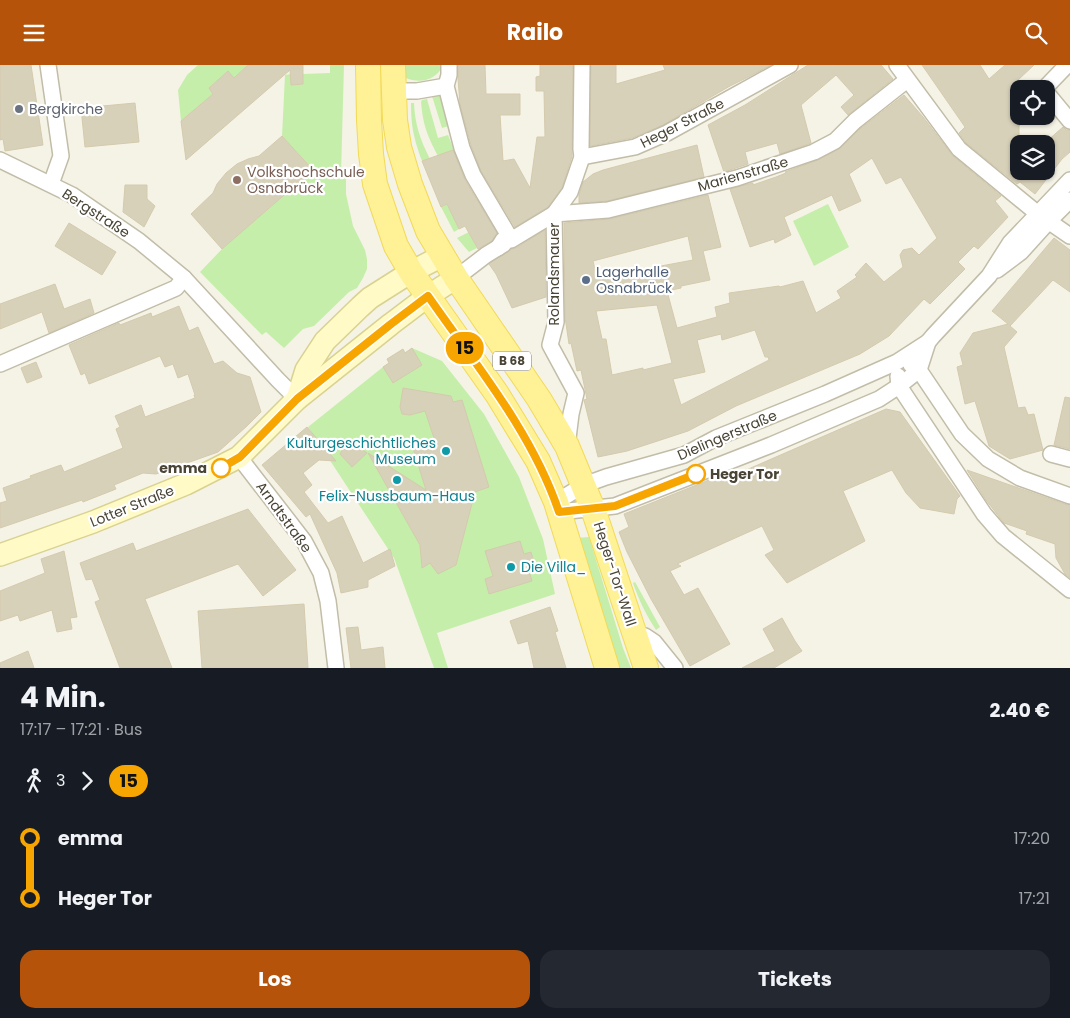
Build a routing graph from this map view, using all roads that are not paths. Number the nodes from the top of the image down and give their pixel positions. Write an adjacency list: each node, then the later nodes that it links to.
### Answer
1 (48, 65): 18 (street)
2 (368, 65): 25 (main road, B 68)
3 (393, 65): 12 (main road, B 68)
4 (449, 65): 11 (street)
5 (582, 65): 15 (street)
6 (790, 65): 15 (street, Heger Straße)
7 (897, 65): 10 (street)
8 (1067, 65): 9 (street)
9 (1050, 71)
10 (907, 80): 20 (street, Marienstraße); 21 (street)
11 (446, 86): 12 (street); 23 (street)
12 (393, 91): 24 (main road, B 68)
13 (1055, 103): 14 (street)
14 (1070, 121)
15 (582, 157): 20 (street)
16 (0, 160): 18 (street, Bergstraße)
17 (1070, 180): 21 (street)
18 (51, 185): 26 (street, Bergstraße)
19 (1070, 200): 21 (street)
20 (554, 213): 23 (street); 35 (street, Rolandsmauer)
21 (1043, 217): 22 (street); 29 (street, Dielingerstraße)
22 (1070, 236)
23 (504, 243): 27 (street)
24 (442, 256): 25 (street, Lotter Straße); 27 (main road, B 68)
25 (411, 272): 28 (main road, B 68); 34 (street, Lotter Straße)
26 (184, 278): 31 (street); 34 (street, Bergstraße)
27 (456, 278): 28 (street, Lotter Straße); 35 (main road, Heger-Tor-Wall / B 68)
28 (428, 296): 34 (street, Lotter Straße); 41 (main road, B 68)
29 (928, 342): 30 (street, Dielingerstraße); 32 (street, Dielingerstraße)
30 (898, 361): 32 (street); 33 (street); 39 (street, Dielingerstraße)
31 (0, 364)
32 (919, 369): 33 (street, Dielingerstraße); 40 (street)
33 (899, 386): 42 (street, Dielingerstraße); 44 (street)
34 (297, 399): 37 (street, Lotter Straße)
35 (566, 446): 39 (main road, Heger-Tor-Wall / B 68)
36 (1051, 454): 38 (street)
37 (240, 457): 43 (street, Lotter Straße); 46 (street, Arndtstraße)
38 (1070, 459)
39 (584, 485): 41 (street, Dielingerstraße); 42 (main road, Heger-Tor-Wall / B 68)
40 (1070, 496)
41 (557, 507): 42 (street, Dielingerstraße); 47 (main road, B 68)
42 (593, 509): 45 (main road, Heger-Tor-Wall / B 68)
43 (0, 555)
44 (1070, 589)
45 (635, 635): 48 (main road, Heger-Tor-Wall / B 68); 49 (street)
46 (336, 668)
47 (607, 668)
48 (646, 668)
49 (674, 668)

